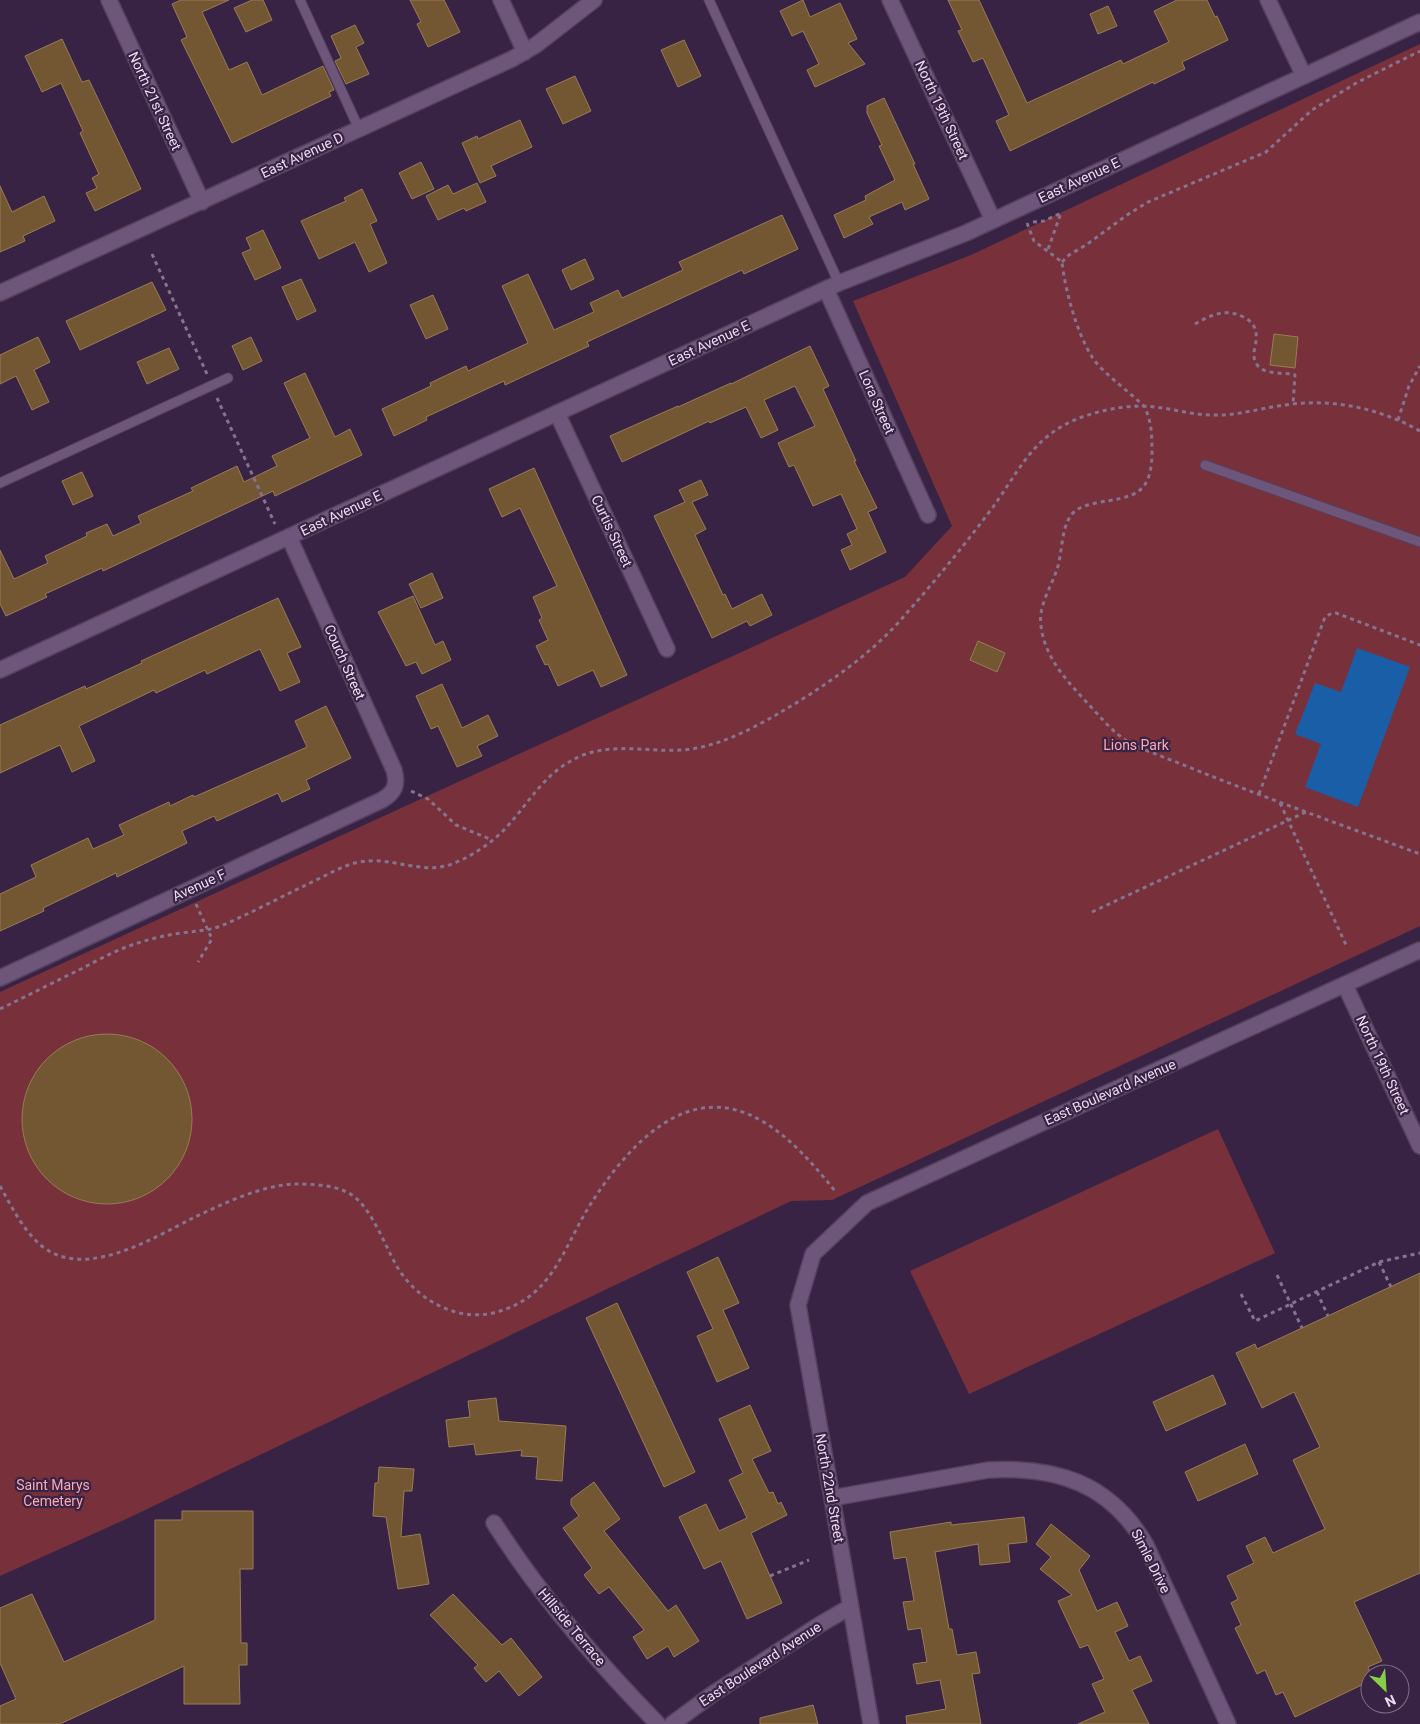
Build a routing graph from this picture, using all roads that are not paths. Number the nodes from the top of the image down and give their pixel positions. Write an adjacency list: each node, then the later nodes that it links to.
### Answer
1 (109, 0): 12 (street, North 21st Street)
2 (300, 0): 11 (lane)
3 (501, 0): 9 (street)
4 (594, 0): 9 (street, East Avenue D)
5 (709, 0): 14 (lane)
6 (890, 0): 13 (street, North 19th Street)
7 (1268, 0): 10 (street)
8 (1420, 22): 10 (street, East Avenue E)
9 (525, 52): 11 (street, East Avenue D)
10 (1304, 76): 13 (street, East Avenue E)
11 (359, 129): 12 (street, East Avenue D)
12 (202, 202): 15 (street, East Avenue D)
13 (993, 220): 14 (street, East Avenue E)
14 (833, 286): 17 (street, East Avenue E); 20 (street, Lora Street)
15 (0, 293)
16 (228, 378): 19 (lane)
17 (557, 413): 21 (street, East Avenue E); 23 (street, Curtis Street)
18 (1205, 465): 22 (lane)
19 (0, 483)
20 (928, 515)
21 (289, 537): 24 (street, East Avenue E); 25 (street, Couch Street)
22 (1420, 542)
23 (668, 649)
24 (0, 670)
25 (395, 788): 27 (street, Avenue F)
26 (1420, 950): 28 (street, East Boulevard Avenue)
27 (0, 978)
28 (1345, 985): 29 (street, North 19th Street); 30 (street, East Boulevard Avenue)
29 (1420, 1146)
30 (813, 1254): 31 (street, North 22nd Street)
31 (832, 1498): 33 (street, North 22nd Street); 37 (street, Simle Drive)
32 (494, 1523): 34 (street, Hillside Terrace)
33 (850, 1607): 35 (street, East Boulevard Avenue); 36 (street, North 22nd Street)
34 (658, 1724)
35 (672, 1724)
36 (871, 1724)
37 (1228, 1724)

